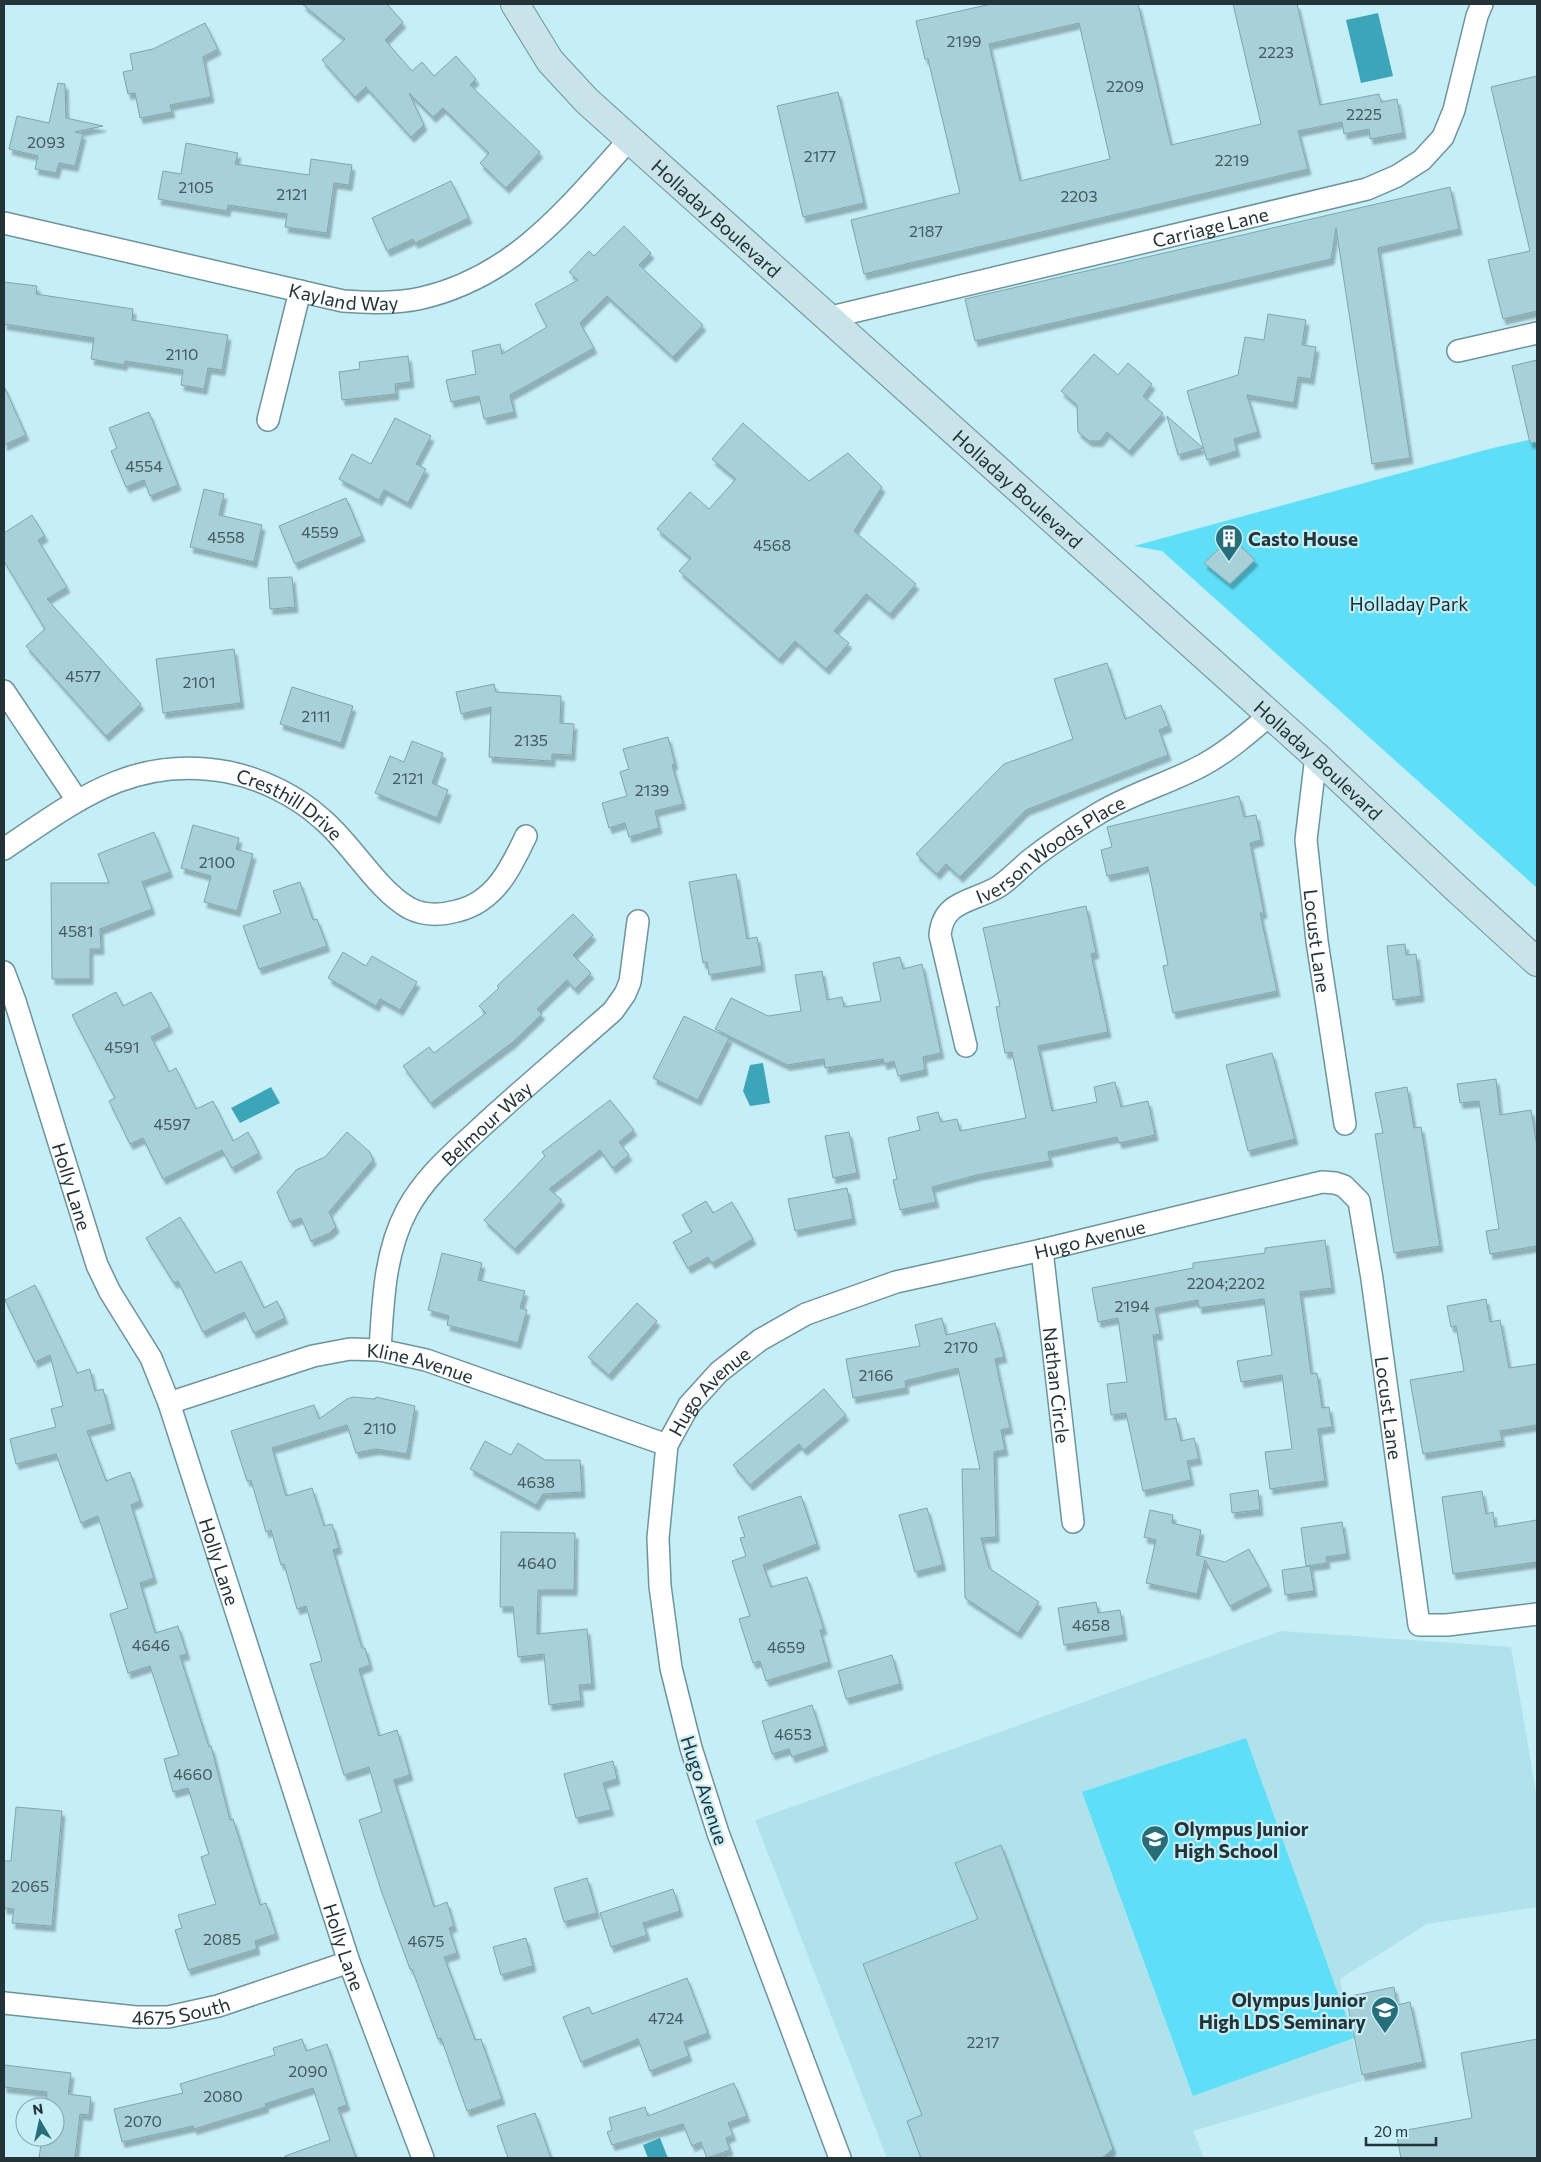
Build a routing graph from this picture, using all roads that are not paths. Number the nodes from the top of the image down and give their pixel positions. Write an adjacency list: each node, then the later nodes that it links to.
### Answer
1 (515, 4): 3 (street, Holladay Boulevard)
2 (1482, 4): 6 (street, Carriage Lane)
3 (630, 140): 5 (street, Kayland Way); 6 (street, Holladay Boulevard)
4 (4, 223): 5 (street, Kayland Way)
5 (300, 291): 9 (street)
6 (827, 318): 11 (street, Holladay Boulevard)
7 (1537, 333): 8 (street)
8 (1458, 351)
9 (268, 420)
10 (4, 691): 13 (street)
11 (1270, 715): 12 (street, Holladay Boulevard); 19 (street, Iverson Woods Place)
12 (1316, 756): 17 (street, Holladay Boulevard); 20 (street, Locust Lane)
13 (77, 800): 14 (street, Cresthill Drive); 15 (street, Cresthill Drive)
14 (526, 836)
15 (4, 849)
16 (638, 921): 23 (street, Belmour Way)
17 (1537, 962)
18 (4, 972): 24 (street, Holly Lane)
19 (966, 1046)
20 (1345, 1124)
21 (1352, 1193): 22 (street, Hugo Avenue); 27 (street, Locust Lane)
22 (1042, 1250): 25 (street, Hugo Avenue); 26 (street, Nathan Circle)
23 (380, 1350): 24 (street, Kline Avenue); 25 (street, Kline Avenue)
24 (169, 1403): 28 (street, Holly Lane)
25 (667, 1446): 31 (street, Hugo Avenue)
26 (1073, 1522)
27 (1537, 1614)
28 (349, 1962): 29 (street, 4675 South); 30 (street, Holly Lane)
29 (4, 2003)
30 (423, 2158)
31 (840, 2158)

